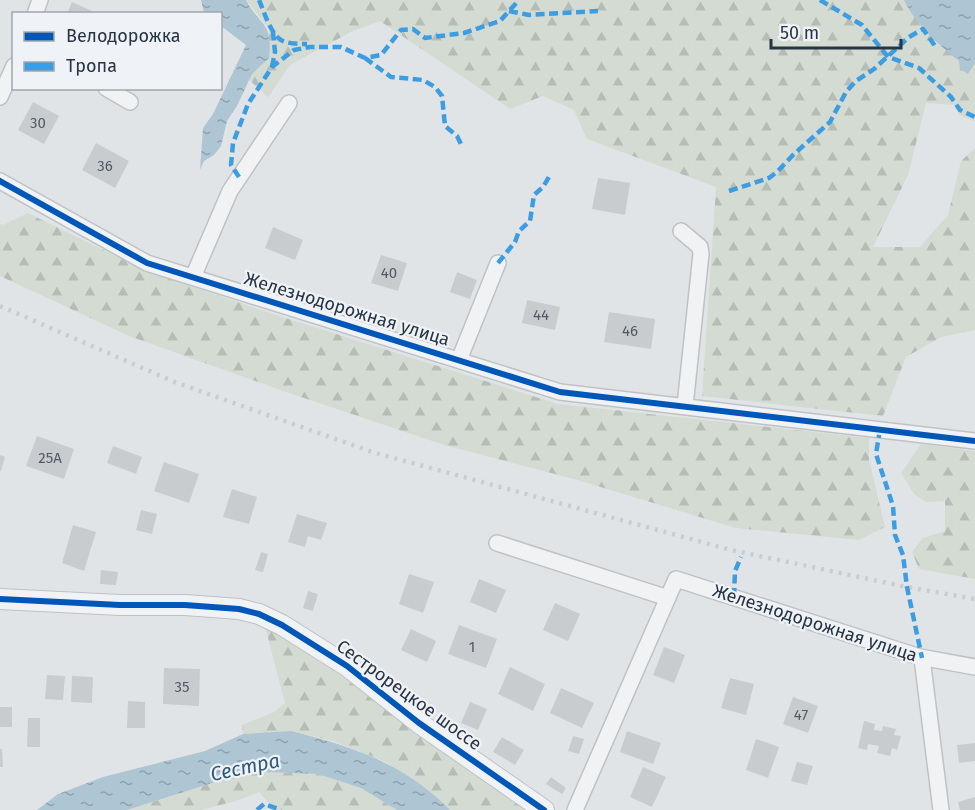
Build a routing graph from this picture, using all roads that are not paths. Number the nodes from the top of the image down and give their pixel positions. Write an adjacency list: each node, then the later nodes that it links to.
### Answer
1 (12, 70): 3 (street)
2 (109, 90): 4 (street)
3 (0, 97)
4 (130, 102)
5 (289, 103): 9 (street)
6 (0, 181): 9 (street, Железнодорожная улица)
7 (681, 231): 11 (street)
8 (498, 263): 10 (street)
9 (193, 277): 10 (street, Железнодорожная улица)
10 (459, 360): 11 (street, Железнодорожная улица)
11 (685, 406): 12 (street, Железнодорожная улица)
12 (975, 441)
13 (497, 543): 14 (street)
14 (668, 598): 16 (street, Железнодорожная улица); 19 (street)
15 (0, 599): 18 (street, Сестрорецкое шоссе)
16 (922, 658): 17 (street, Железнодорожная улица); 20 (street)
17 (975, 668)
18 (544, 810)
19 (575, 810)
20 (941, 810)

